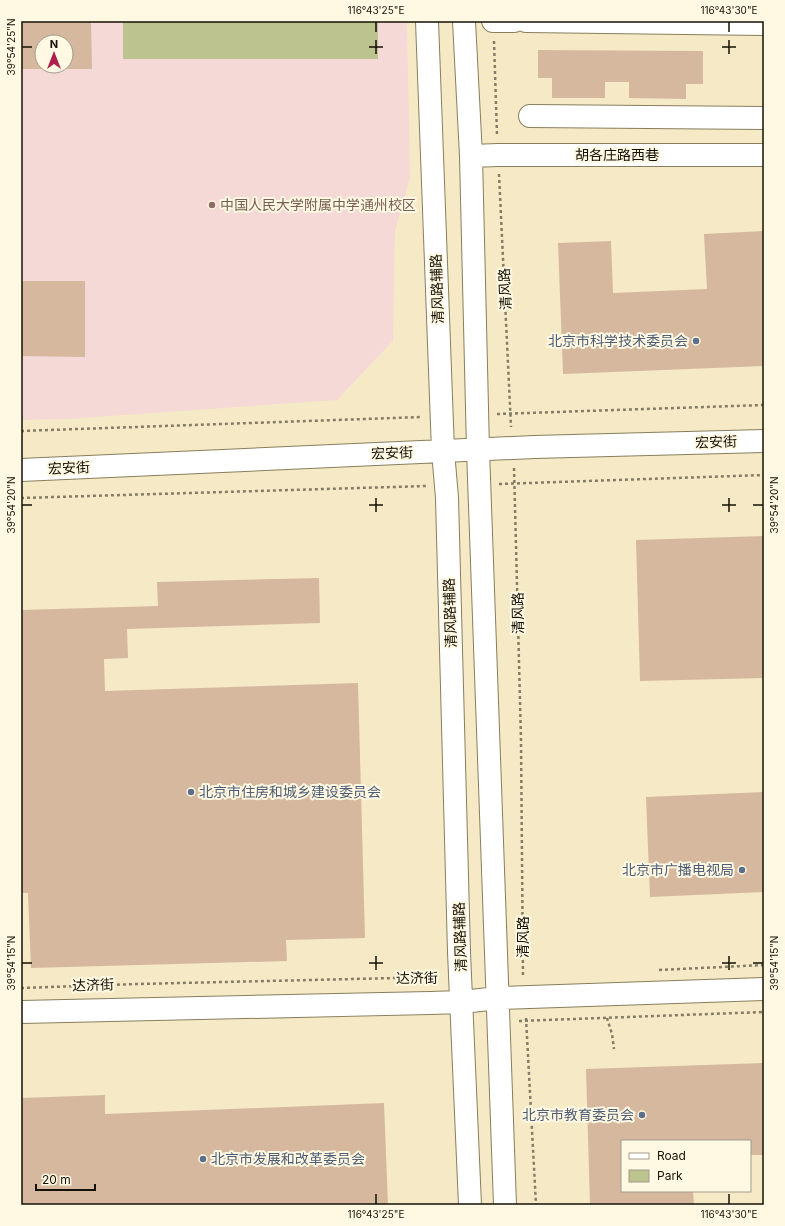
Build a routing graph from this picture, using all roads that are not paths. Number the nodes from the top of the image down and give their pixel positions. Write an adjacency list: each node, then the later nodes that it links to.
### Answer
1 (427, 21): 14 (street, 清风路辅路)
2 (464, 21): 11 (street, 清风路)
3 (493, 21): 4 (street)
4 (514, 21)
5 (526, 21): 6 (street)
6 (602, 21): 7 (street)
7 (764, 24)
8 (530, 116): 9 (street)
9 (764, 118)
10 (764, 155): 11 (street, 胡各庄路西巷)
11 (471, 156): 13 (street, 清风路)
12 (764, 441): 13 (street, 宏安街)
13 (478, 450): 14 (street, 宏安街); 17 (street, 清风路)
14 (444, 451): 15 (street, 宏安街); 18 (street, 清风路辅路)
15 (21, 470)
16 (764, 989): 17 (street, 达济街)
17 (498, 998): 18 (street, 达济街); 21 (street, 清风路)
18 (462, 1002): 19 (street, 达济街); 20 (street, 清风路辅路)
19 (21, 1012)
20 (470, 1205)
21 (505, 1205)

